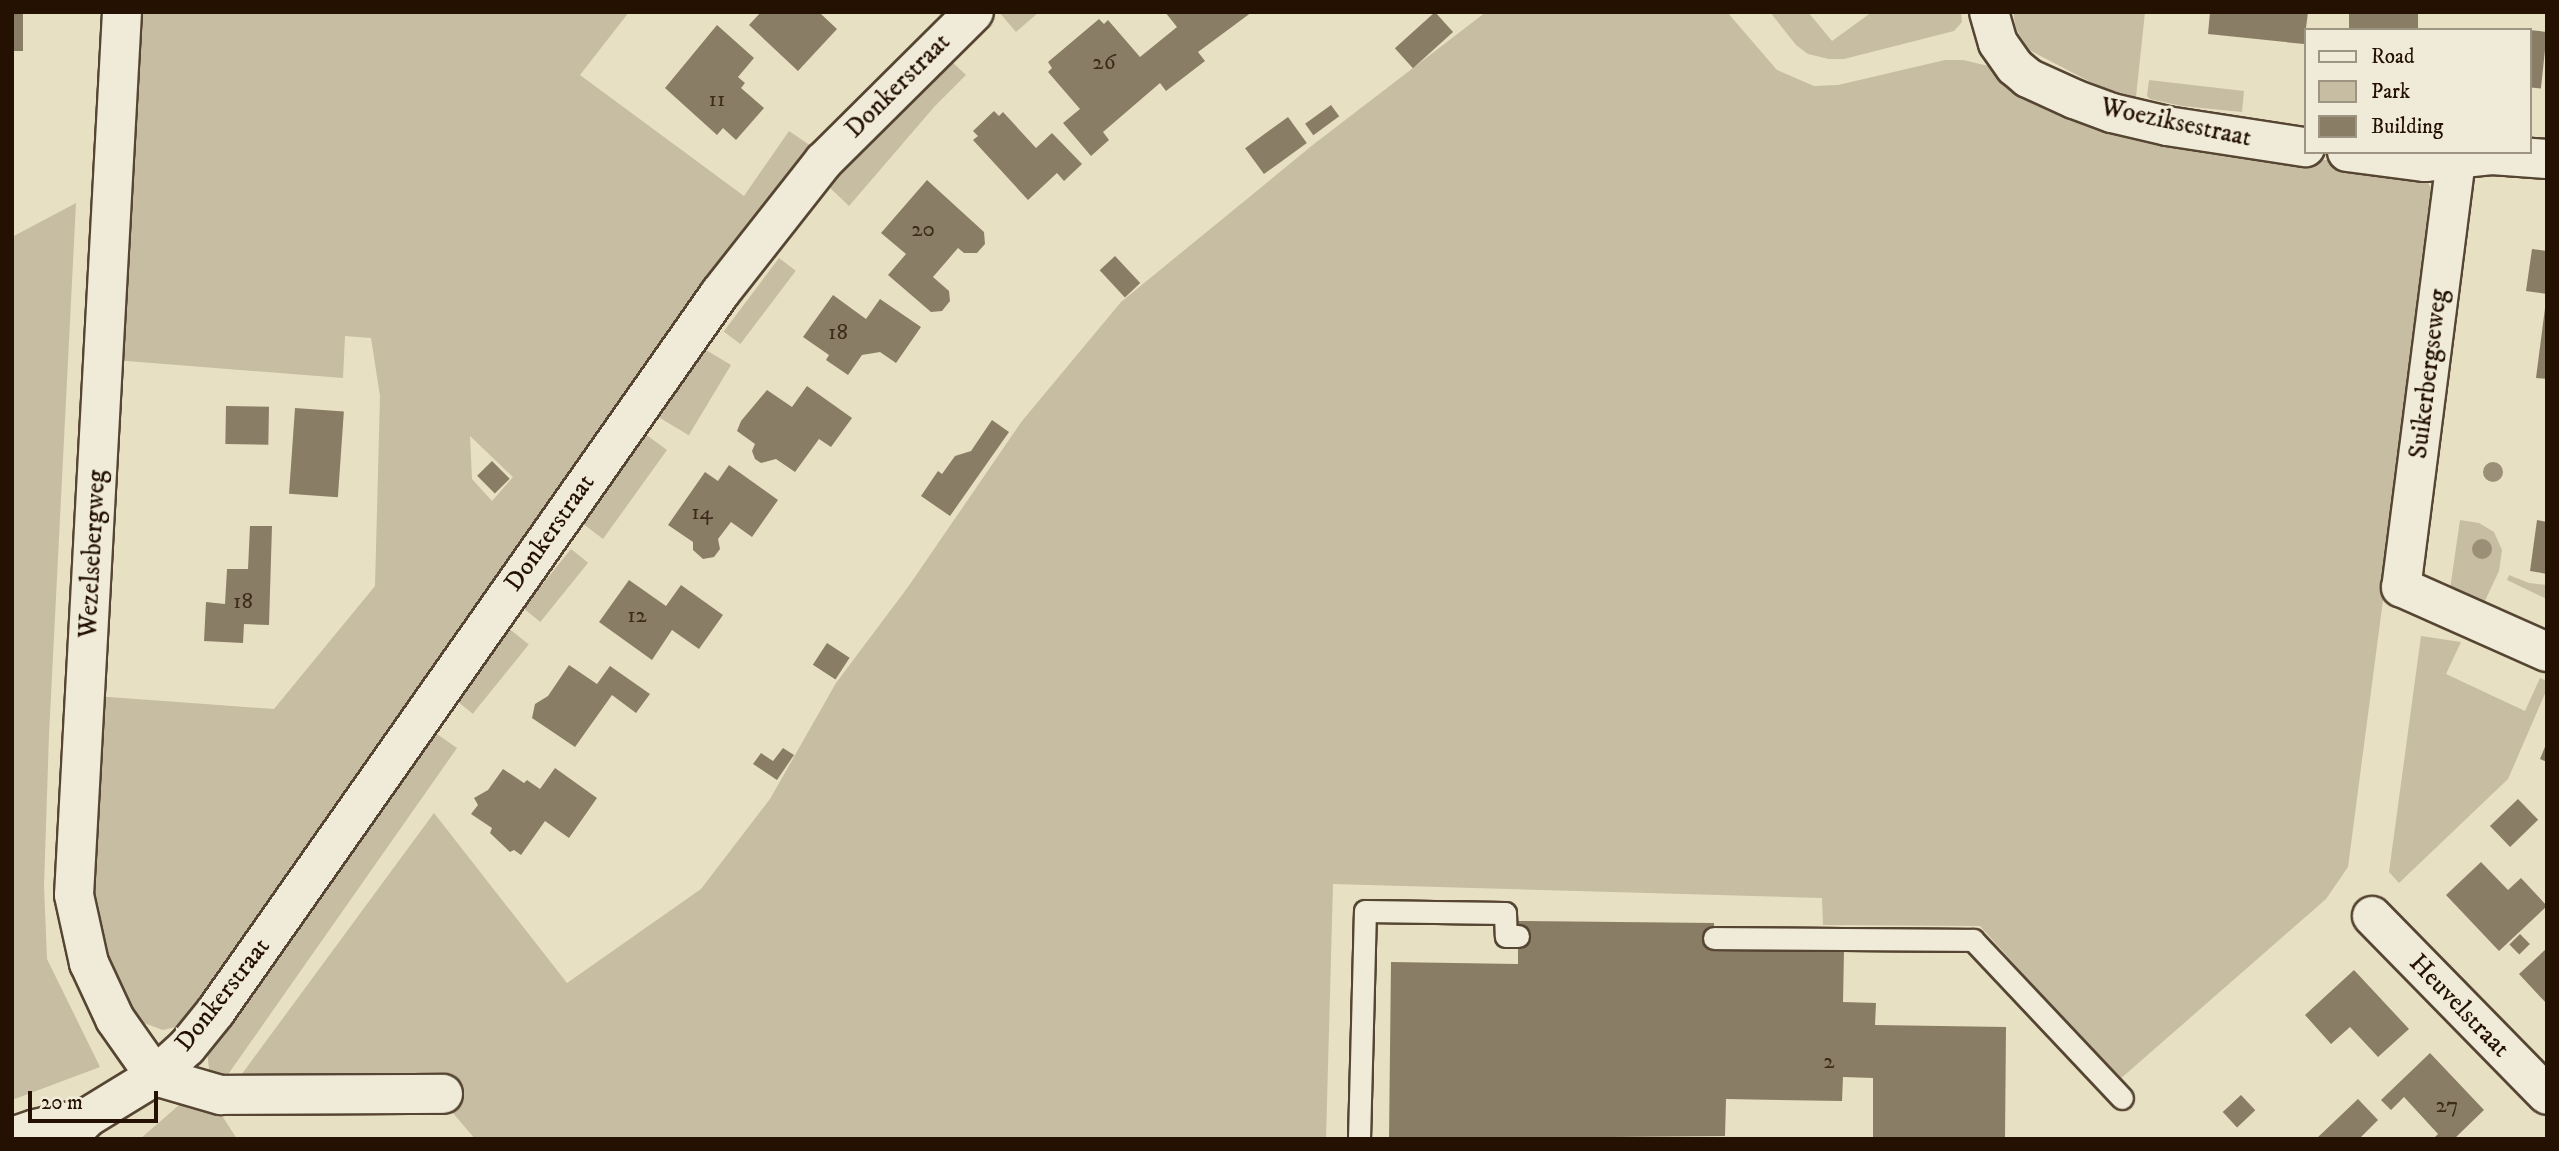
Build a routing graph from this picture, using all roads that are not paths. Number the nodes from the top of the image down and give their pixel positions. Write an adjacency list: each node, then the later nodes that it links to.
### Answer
1 (122, 12): 12 (street, Wezelsebergweg)
2 (974, 12): 12 (street, Donkerstraat)
3 (1991, 21): 4 (street, Woeziksestraat)
4 (2304, 147)
5 (2363, 154): 7 (street)
6 (2547, 159): 7 (street)
7 (2456, 160): 8 (street, Suikerbergseweg)
8 (2547, 652)
9 (2372, 916): 14 (street, Heuvelstraat)
10 (1518, 936): 18 (lane)
11 (1714, 938): 15 (lane)
12 (155, 1076): 13 (street, Donkerstraat); 16 (street, Donkerstraat)
13 (443, 1094)
14 (2547, 1095)
15 (2122, 1098)
16 (77, 1128): 17 (street, Donkerstraat)
17 (12, 1137)
18 (1359, 1139)

